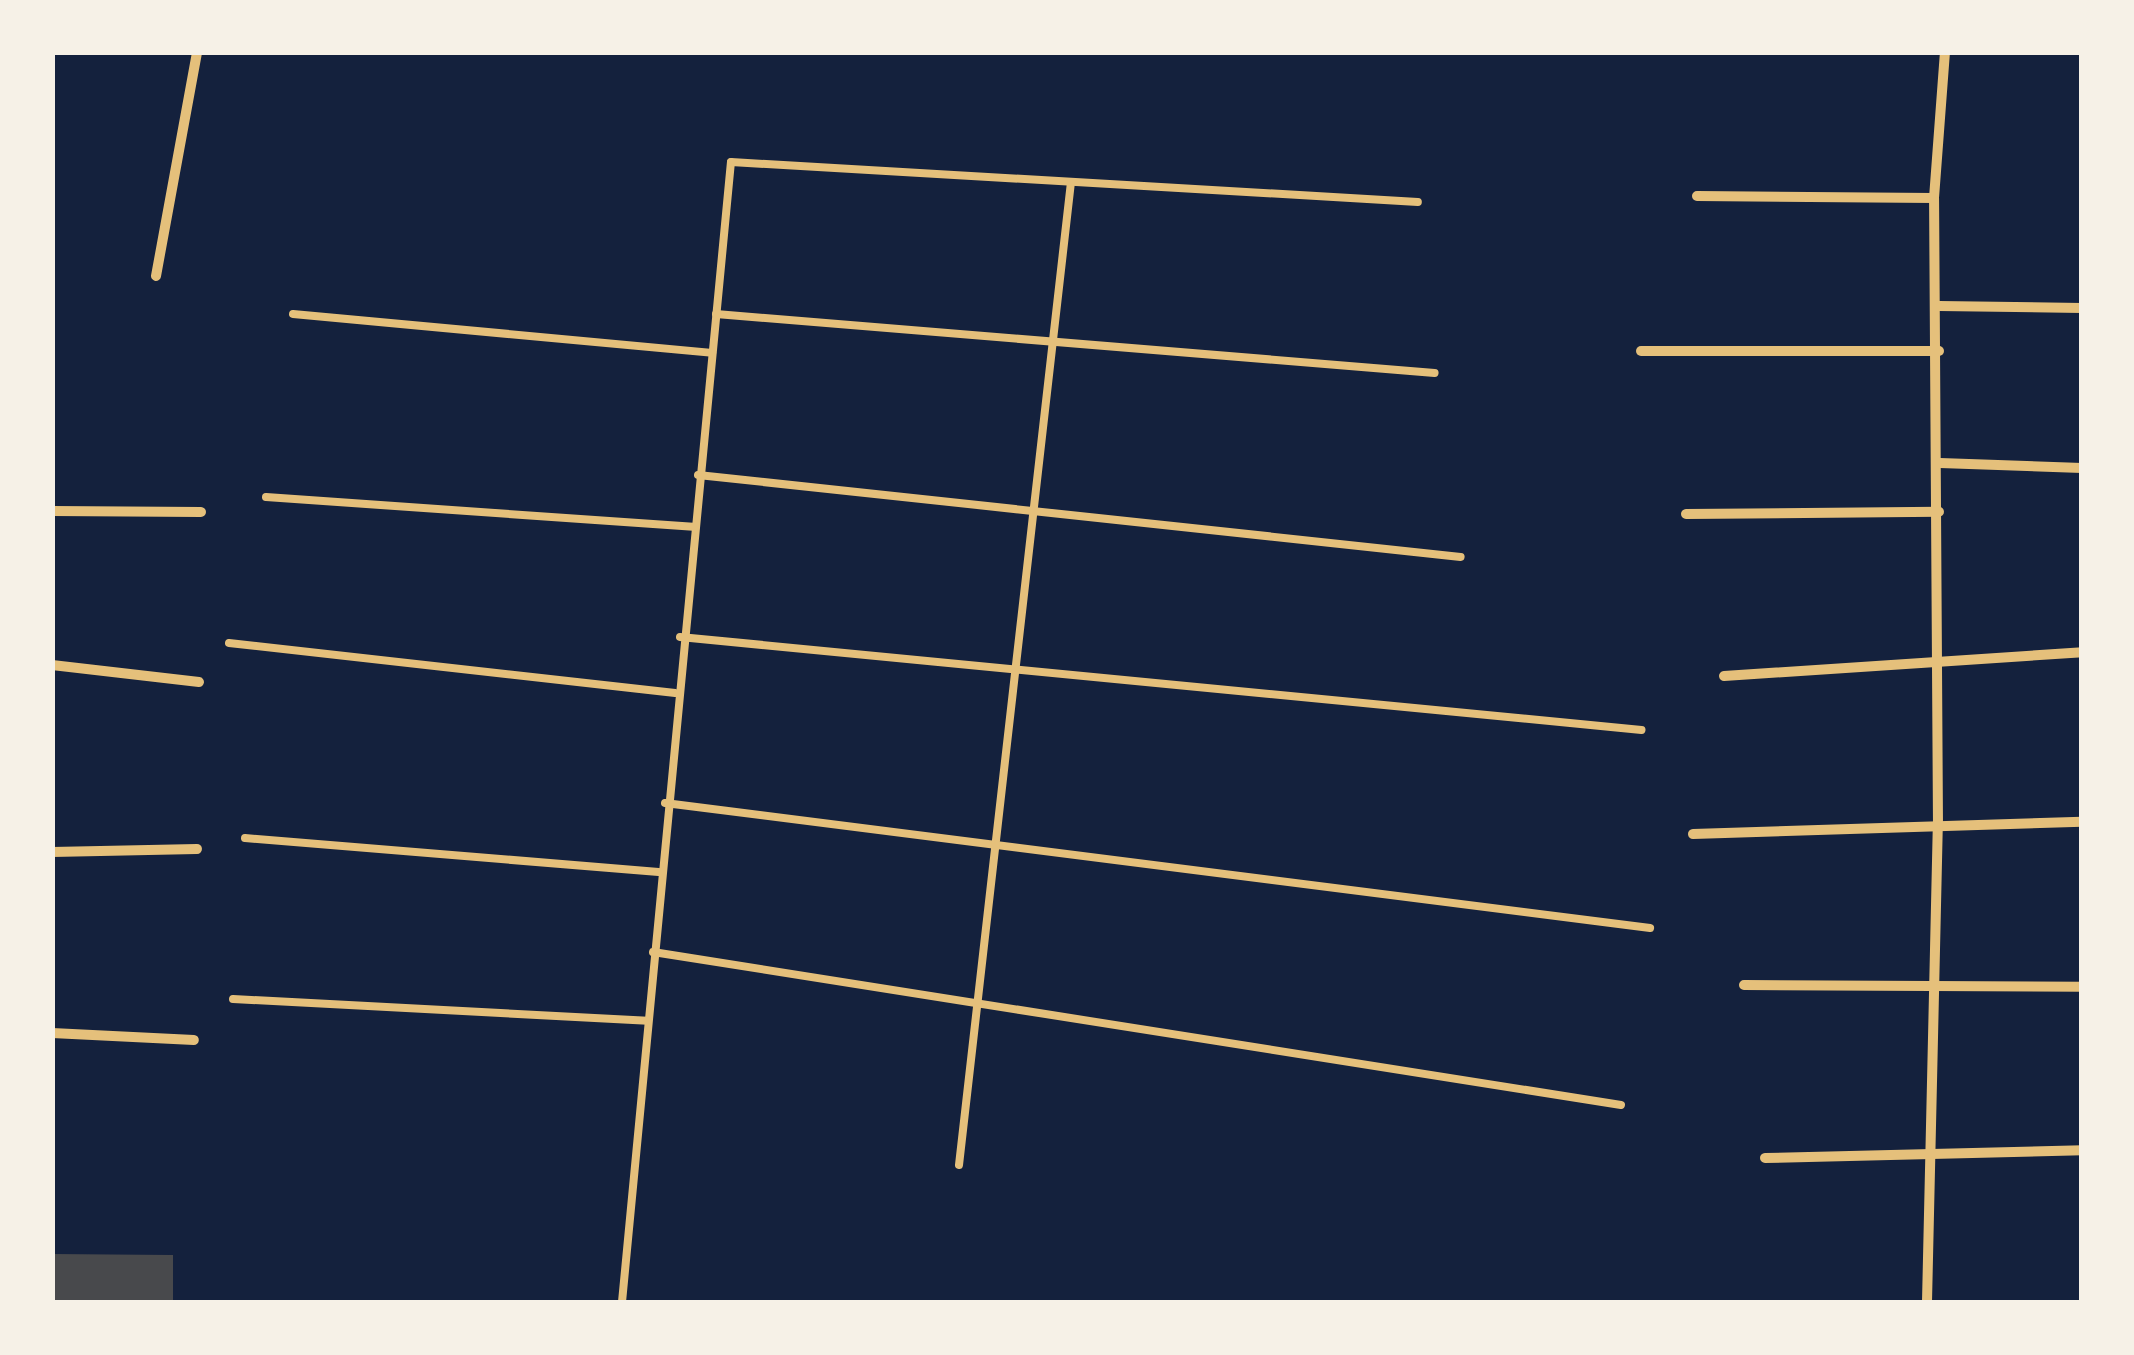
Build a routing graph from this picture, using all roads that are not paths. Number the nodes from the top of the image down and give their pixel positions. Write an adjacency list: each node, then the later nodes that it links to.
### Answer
1 (197, 52): 7 (street)
2 (1945, 52): 5 (street)
3 (1071, 182): 6 (lane); 11 (lane); 12 (lane)
4 (1697, 196): 5 (street)
5 (1934, 198): 8 (street)
6 (1418, 202)
7 (156, 276)
8 (1940, 306): 9 (street); 14 (street)
9 (2082, 308)
10 (293, 314): 15 (lane)
11 (716, 314): 12 (lane); 15 (lane)
12 (1053, 342): 16 (lane); 22 (lane)
13 (1640, 351): 14 (street)
14 (1939, 351): 17 (street)
15 (712, 353): 19 (lane)
16 (1435, 373)
17 (1940, 463): 18 (street); 24 (street)
18 (2082, 468)
19 (698, 474): 22 (lane); 26 (lane)
20 (266, 498): 26 (lane)
21 (52, 510): 23 (street)
22 (1034, 511): 27 (lane); 33 (lane)
23 (201, 512)
24 (1939, 512): 25 (street); 31 (street)
25 (1686, 514)
26 (693, 527): 28 (lane)
27 (1461, 557)
28 (680, 637): 33 (lane); 36 (lane)
29 (228, 643): 36 (lane)
30 (2082, 652): 31 (street)
31 (1937, 658): 34 (street); 40 (street)
32 (52, 666): 35 (street)
33 (1016, 669): 37 (lane); 43 (lane)
34 (1724, 676)
35 (199, 682)
36 (675, 693): 38 (lane)
37 (1642, 730)
38 (665, 802): 43 (lane); 46 (lane)
39 (2082, 822): 40 (street)
40 (1938, 826): 41 (street); 51 (street)
41 (1694, 834)
42 (244, 838): 46 (lane)
43 (995, 845): 47 (lane); 53 (lane)
44 (197, 848): 45 (street)
45 (52, 852)
46 (658, 872): 48 (lane)
47 (1650, 928)
48 (653, 952): 53 (lane); 54 (lane)
49 (1744, 985): 51 (street)
50 (2082, 987): 51 (street)
51 (1935, 989): 59 (street)
52 (233, 999): 54 (lane)
53 (973, 1002): 57 (lane); 61 (lane)
54 (647, 1021): 62 (lane)
55 (52, 1032): 56 (street)
56 (194, 1040)
57 (1620, 1105)
58 (2082, 1150): 59 (street)
59 (1932, 1154): 60 (street); 63 (street)
60 (1764, 1158)
61 (960, 1165)
62 (622, 1302)
63 (1928, 1302)

